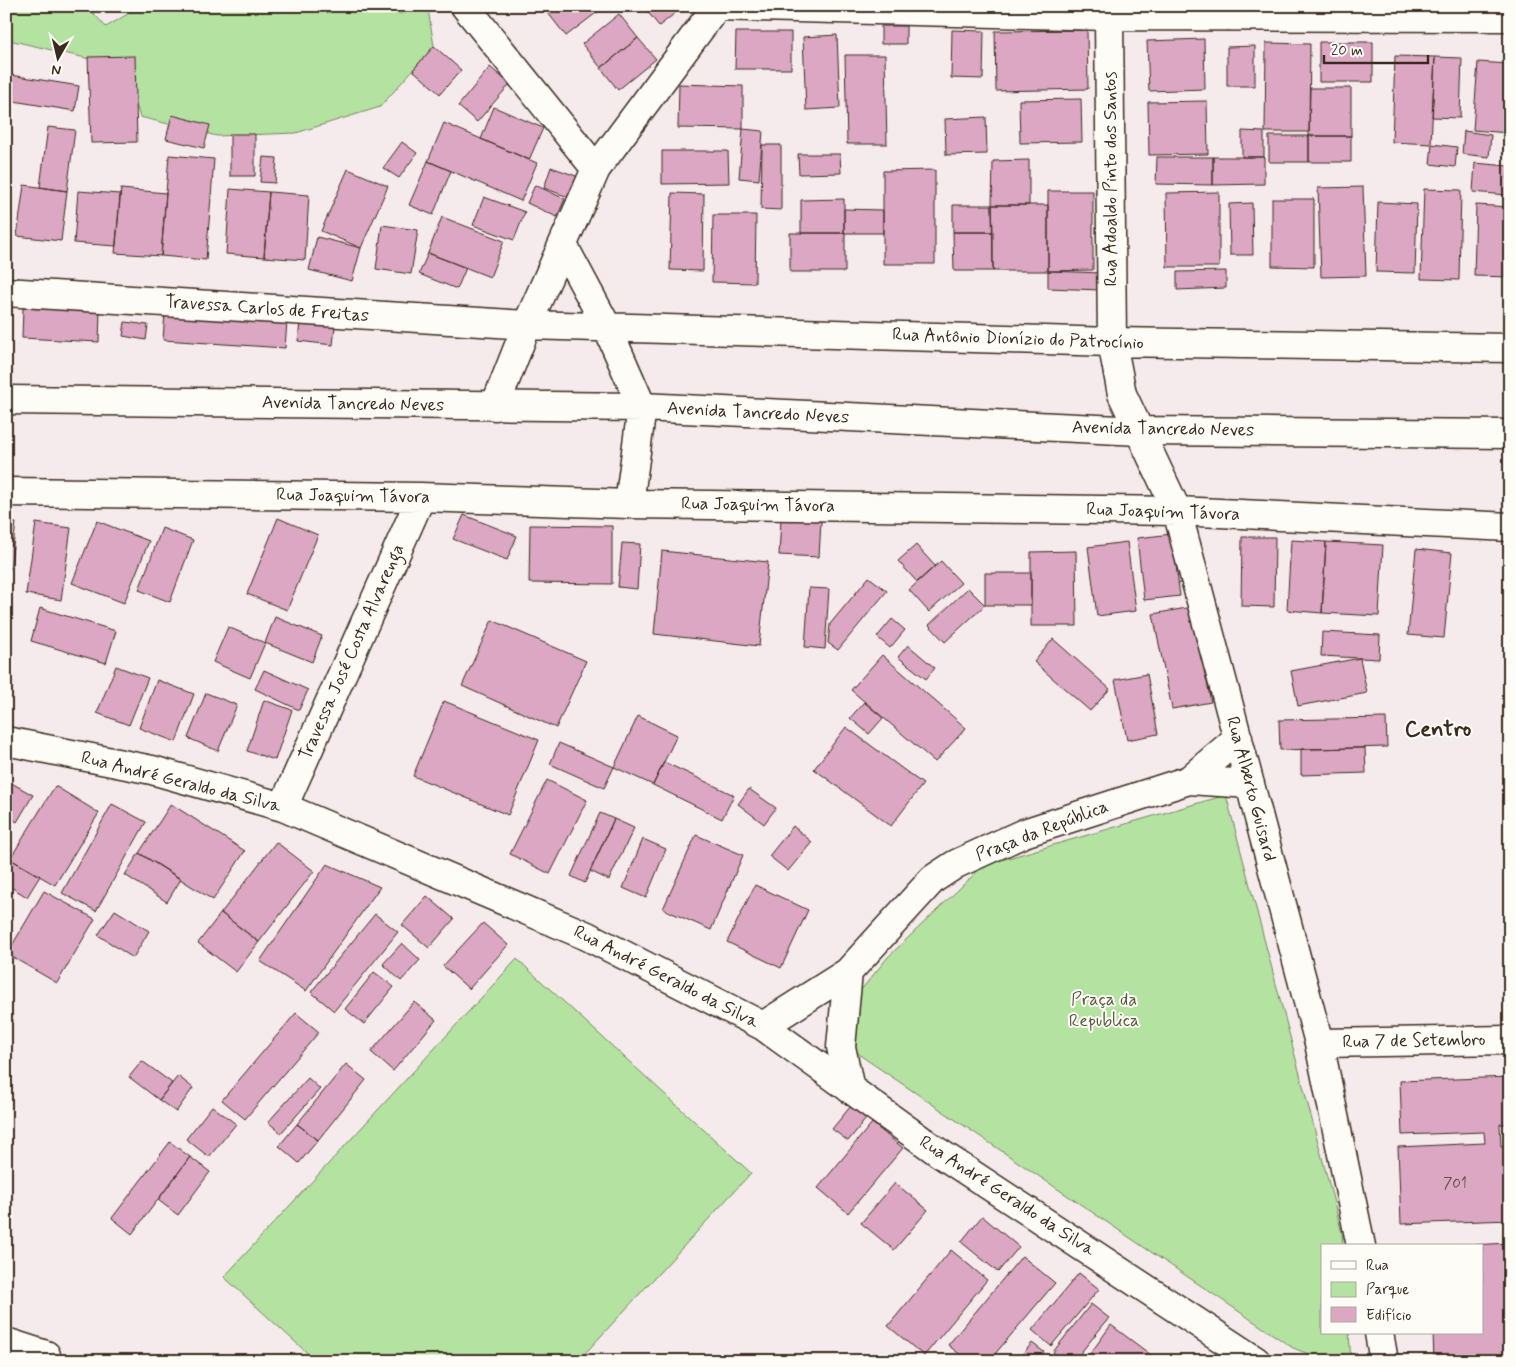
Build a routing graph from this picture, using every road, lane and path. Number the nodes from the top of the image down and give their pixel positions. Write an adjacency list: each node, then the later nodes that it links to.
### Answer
1 (466, 6): 5 (street)
2 (716, 6): 3 (street); 5 (street)
3 (1109, 16): 4 (street); 10 (street, Rua Adoaldo Pinto dos Santos)
4 (1510, 17)
5 (596, 169): 6 (street)
6 (563, 246): 8 (street); 9 (street)
7 (6, 292): 8 (street, Travessa Carlos de Freitas)
8 (527, 326): 9 (street, Rua Antônio Dionízio do Patrocínio); 13 (street)
9 (607, 327): 10 (street, Rua Antônio Dionízio do Patrocínio); 14 (street)
10 (1112, 342): 11 (street, Rua Antônio Dionízio do Patrocínio); 15 (street, Rua Alberto Guisard)
11 (1510, 348)
12 (6, 400): 13 (street, Avenida Tancredo Neves)
13 (495, 406): 14 (street, Avenida Tancredo Neves)
14 (642, 407): 15 (street, Avenida Tancredo Neves); 19 (street)
15 (1140, 431): 16 (street, Avenida Tancredo Neves); 20 (street, Rua Alberto Guisard)
16 (1510, 434)
17 (6, 492): 18 (street, Rua Joaquim Távora)
18 (421, 497): 19 (street, Rua Joaquim Távora); 26 (street, Travessa José Costa Alvarenga)
19 (629, 504): 20 (street, Rua Joaquim Távora)
20 (1176, 510): 21 (street, Rua Joaquim Távora); 22 (street, Rua Alberto Guisard)
21 (1510, 527)
22 (1238, 738): 24 (street, Praça da República); 25 (street, Rua Alberto Guisard)
23 (6, 741): 26 (street, Rua André Geraldo da Silva)
24 (1188, 780): 25 (street, Praça da República); 27 (street, Praça da República)
25 (1250, 784): 30 (street, Rua Alberto Guisard)
26 (283, 807): 28 (street, Rua André Geraldo da Silva)
27 (848, 972): 28 (street, Praça da República); 31 (street)
28 (763, 1026): 31 (street, Rua André Geraldo da Silva)
29 (1510, 1040): 30 (street, Rua 7 de Setembro)
30 (1319, 1043): 32 (street, Rua Alberto Guisard)
31 (850, 1089): 36 (street, Rua André Geraldo da Silva)
32 (1361, 1244)
33 (1379, 1334): 37 (street)
34 (6, 1342): 35 (street)
35 (46, 1355)
36 (1256, 1361)
37 (1384, 1361)

